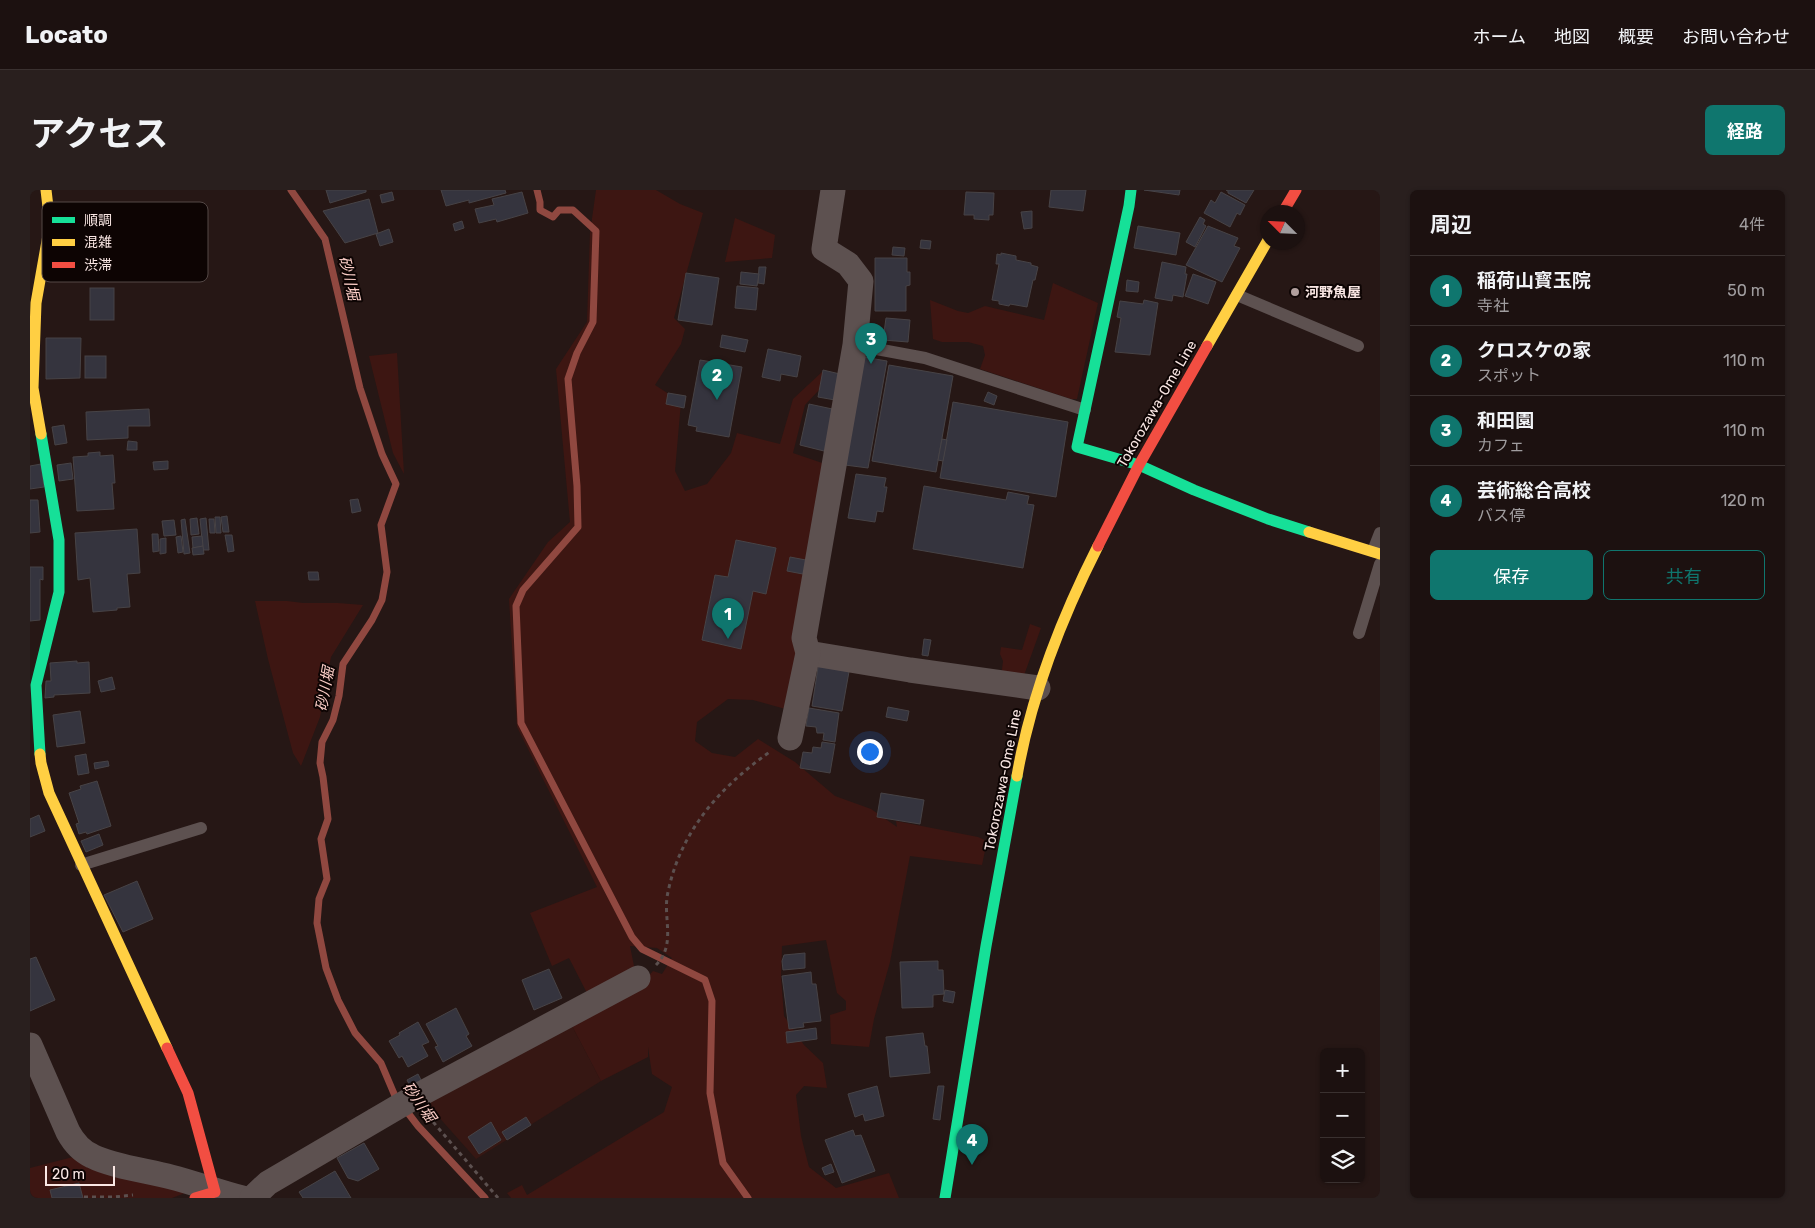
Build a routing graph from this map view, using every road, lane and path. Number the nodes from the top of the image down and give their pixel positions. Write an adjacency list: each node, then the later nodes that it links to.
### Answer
1 (833, 190): 8 (street)
2 (1131, 190): 11 (street)
3 (1296, 190): 4 (street)
4 (1287, 205)
5 (1262, 250): 7 (street, Tokorozawa-Ome Line)
6 (42, 269): 10 (street)
7 (1236, 295): 9 (lane); 12 (street, Tokorozawa-Ome Line)
8 (855, 344): 11 (lane); 17 (street)
9 (1358, 346)
10 (32, 388): 20 (street)
11 (1085, 410): 12 (street)
12 (1139, 466): 14 (street); 18 (street, Tokorozawa-Ome Line)
13 (1380, 533): 14 (lane)
14 (1377, 553)
15 (1380, 564): 16 (lane)
16 (1359, 633)
17 (808, 653): 18 (street); 19 (street)
18 (1038, 688): 31 (street, Tokorozawa-Ome Line)
19 (790, 738): 23 (path)
20 (40, 788): 22 (street)
21 (201, 828): 22 (lane)
22 (81, 865): 27 (street)
23 (662, 959)
24 (638, 978): 26 (street)
25 (30, 1045): 27 (street)
26 (402, 1104): 29 (street); 30 (path)
27 (205, 1195): 28 (street)
28 (242, 1198)
29 (252, 1198)
30 (498, 1198)
31 (945, 1198)

